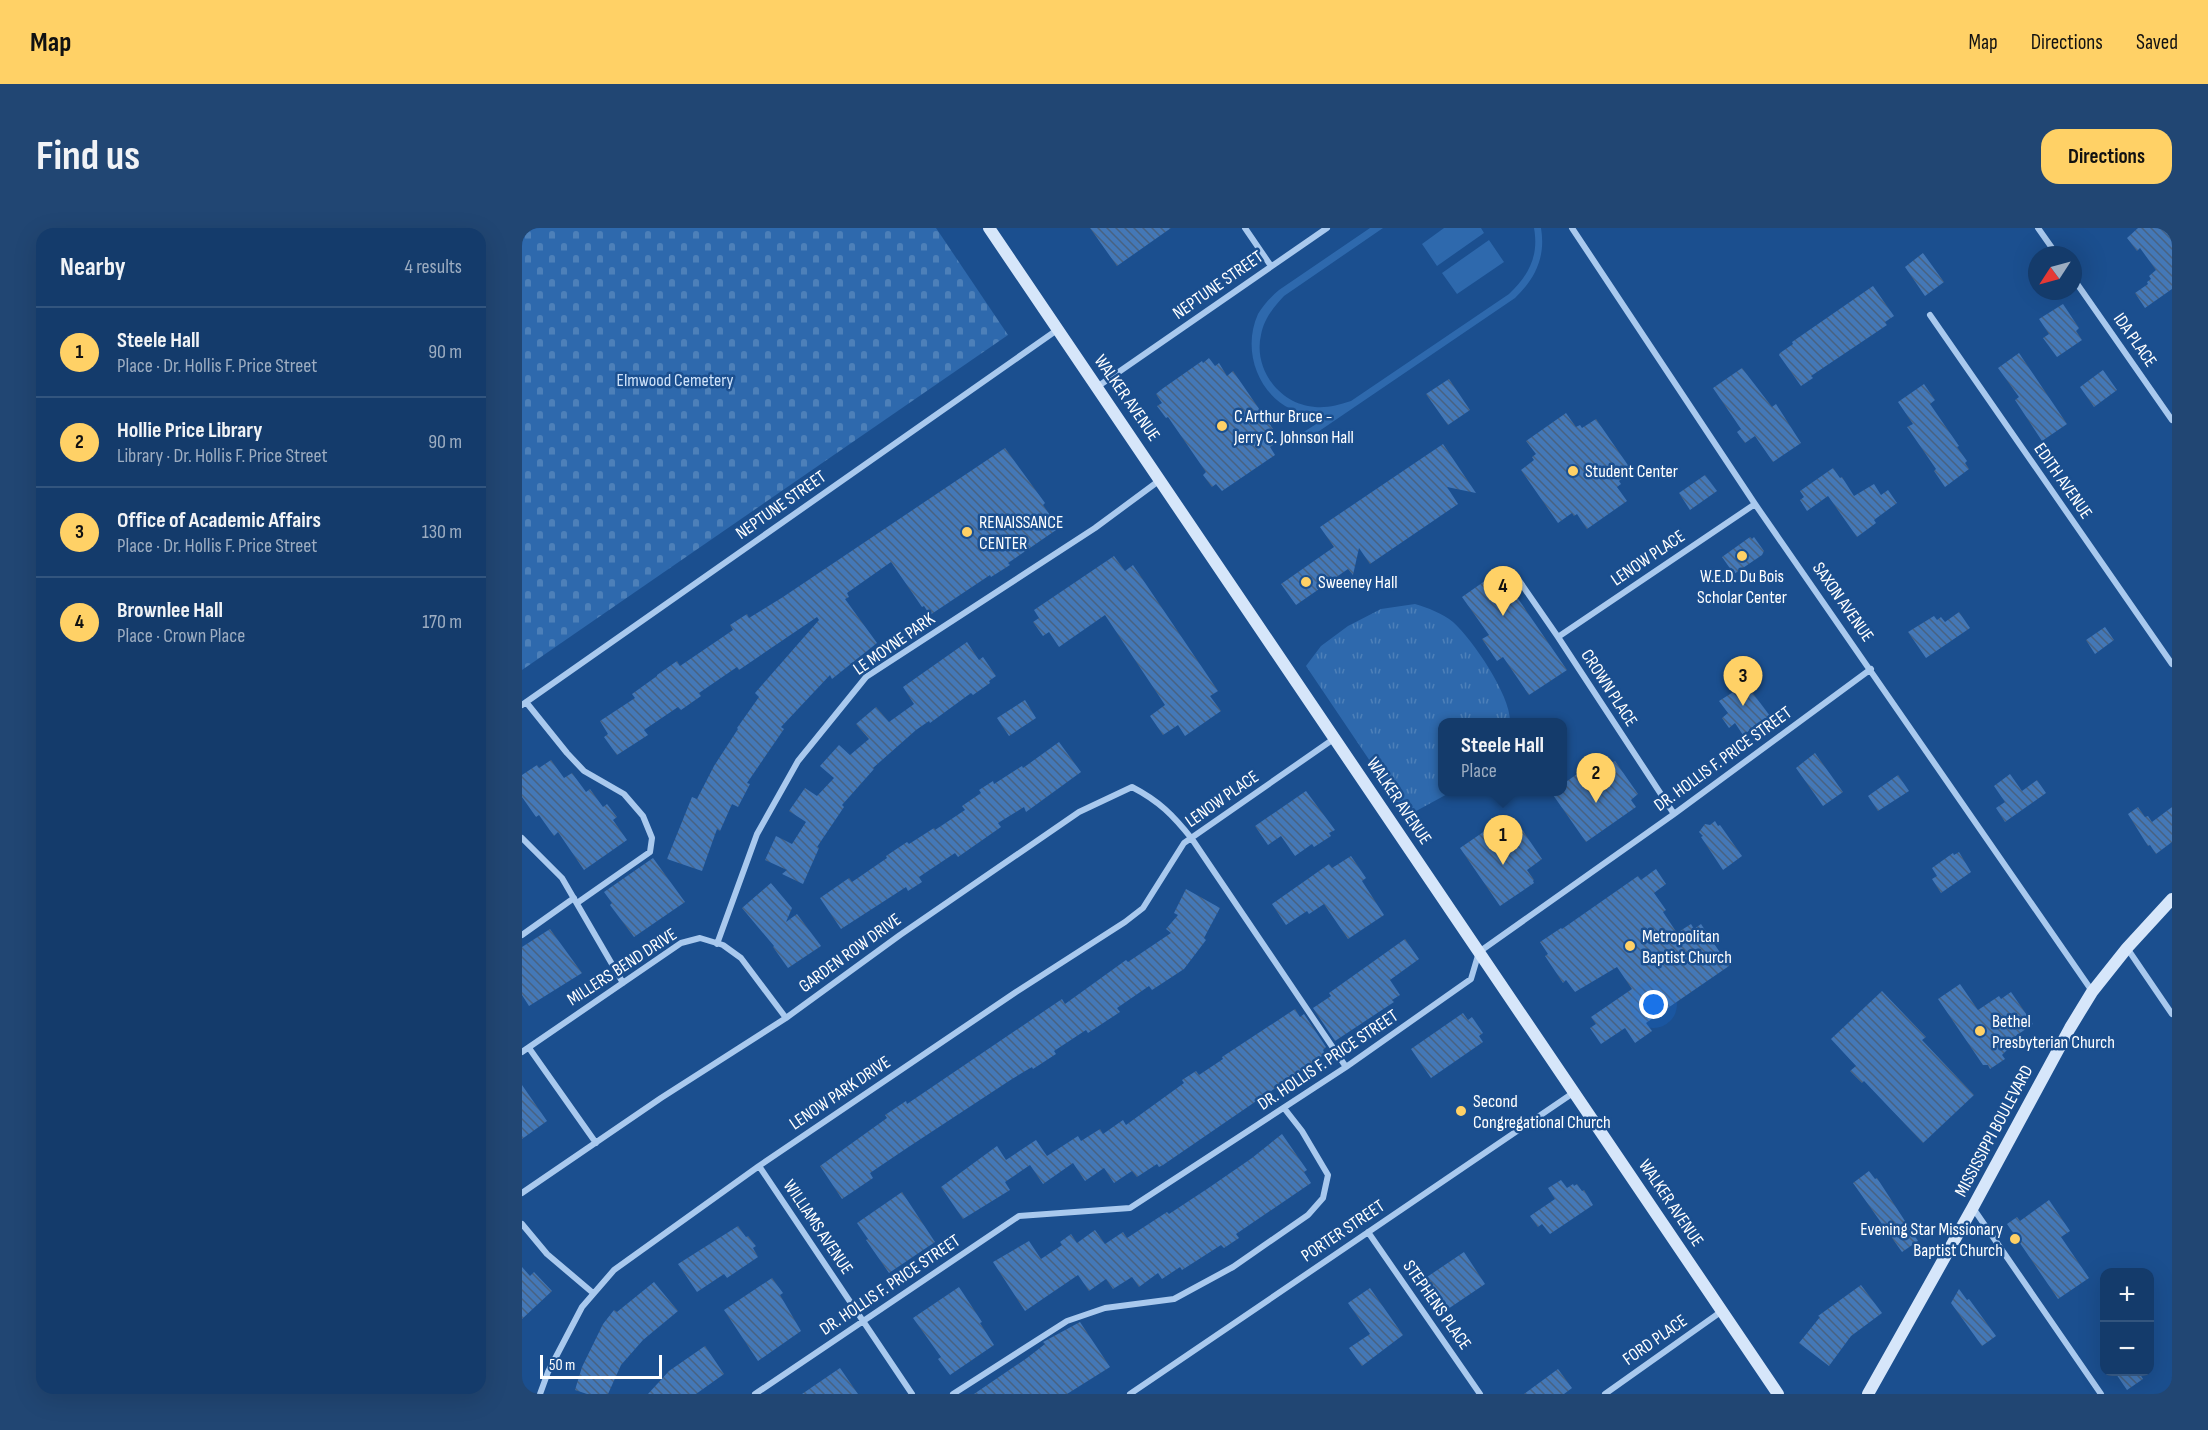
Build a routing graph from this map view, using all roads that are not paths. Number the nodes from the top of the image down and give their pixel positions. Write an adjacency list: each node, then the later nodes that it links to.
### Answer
1 (989, 228): 10 (street, WALKER AVENUE)
2 (1245, 228): 7 (street)
3 (1327, 228): 7 (street, NEPTUNE STREET)
4 (1572, 228): 14 (street, SAXON AVENUE)
5 (2038, 228): 6 (street)
6 (2051, 246)
7 (1271, 266): 11 (street, NEPTUNE STREET)
8 (2082, 291): 12 (street, IDA PLACE)
9 (1930, 315): 17 (street, EDITH AVENUE)
10 (1057, 330): 11 (street, WALKER AVENUE); 19 (street, NEPTUNE STREET)
11 (1097, 387): 13 (street, WALKER AVENUE)
12 (2172, 420)
13 (1161, 479): 20 (street, WALKER AVENUE); 28 (street, LE MOYNE PARK)
14 (1755, 504): 16 (street, LENOW PLACE); 18 (street, SAXON AVENUE)
15 (1518, 579): 16 (street, CROWN PLACE)
16 (1558, 637): 21 (street, CROWN PLACE)
17 (2172, 664)
18 (1871, 669): 21 (street, DR. HOLLIS F. PRICE STREET); 32 (street, SAXON AVENUE)
19 (524, 704): 26 (street)
20 (1335, 738): 23 (street, LENOW PLACE); 30 (street, WALKER AVENUE)
21 (1674, 814): 30 (street, DR. HOLLIS F. PRICE STREET)
22 (522, 838): 26 (street)
23 (1192, 839): 24 (street, LENOW PLACE); 34 (street, GARDEN ROW DRIVE); 37 (street, GARDEN ROW DRIVE)
24 (1184, 843): 41 (street, LENOW PARK DRIVE)
25 (2172, 899): 29 (street, MISSISSIPPI BOULEVARD)
26 (576, 900): 27 (street); 31 (street)
27 (522, 935)
28 (717, 944): 31 (street, MILLERS BEND DRIVE); 34 (street, MILLERS BEND DRIVE)
29 (2127, 948): 32 (street, MISSISSIPPI BOULEVARD); 33 (street)
30 (1479, 952): 37 (street, DR. HOLLIS F. PRICE STREET); 38 (street, WALKER AVENUE)
31 (623, 983): 35 (street, MILLERS BEND DRIVE)
32 (2092, 992): 43 (street, MISSISSIPPI BOULEVARD)
33 (2172, 1014)
34 (786, 1018): 40 (street, GARDEN ROW DRIVE)
35 (529, 1048): 36 (street, MILLERS BEND DRIVE); 40 (street)
36 (522, 1052)
37 (1346, 1067): 39 (street, DR. HOLLIS F. PRICE STREET)
38 (1573, 1093): 45 (street, PORTER STREET); 47 (street, WALKER AVENUE)
39 (1284, 1108): 48 (street, DR. HOLLIS F. PRICE STREET); 52 (street)
40 (596, 1143): 42 (street, GARDEN ROW DRIVE)
41 (759, 1166): 46 (street, LENOW PARK DRIVE); 48 (street, WILLIAMS AVENUE)
42 (522, 1193)
43 (1973, 1208): 57 (street, MISSISSIPPI BOULEVARD); 58 (street)
44 (522, 1224): 46 (street)
45 (1368, 1232): 53 (street, PORTER STREET); 54 (street, STEPHENS PLACE)
46 (593, 1293): 49 (street, LENOW PARK DRIVE)
47 (1722, 1310): 55 (street, FORD PLACE); 56 (street, WALKER AVENUE)
48 (862, 1321): 50 (street, DR. HOLLIS F. PRICE STREET); 51 (street, WILLIAMS AVENUE)
49 (540, 1394)
50 (755, 1394)
51 (912, 1394)
52 (953, 1394)
53 (1130, 1394)
54 (1480, 1394)
55 (1605, 1394)
56 (1778, 1394)
57 (1868, 1394)
58 (2101, 1394)

